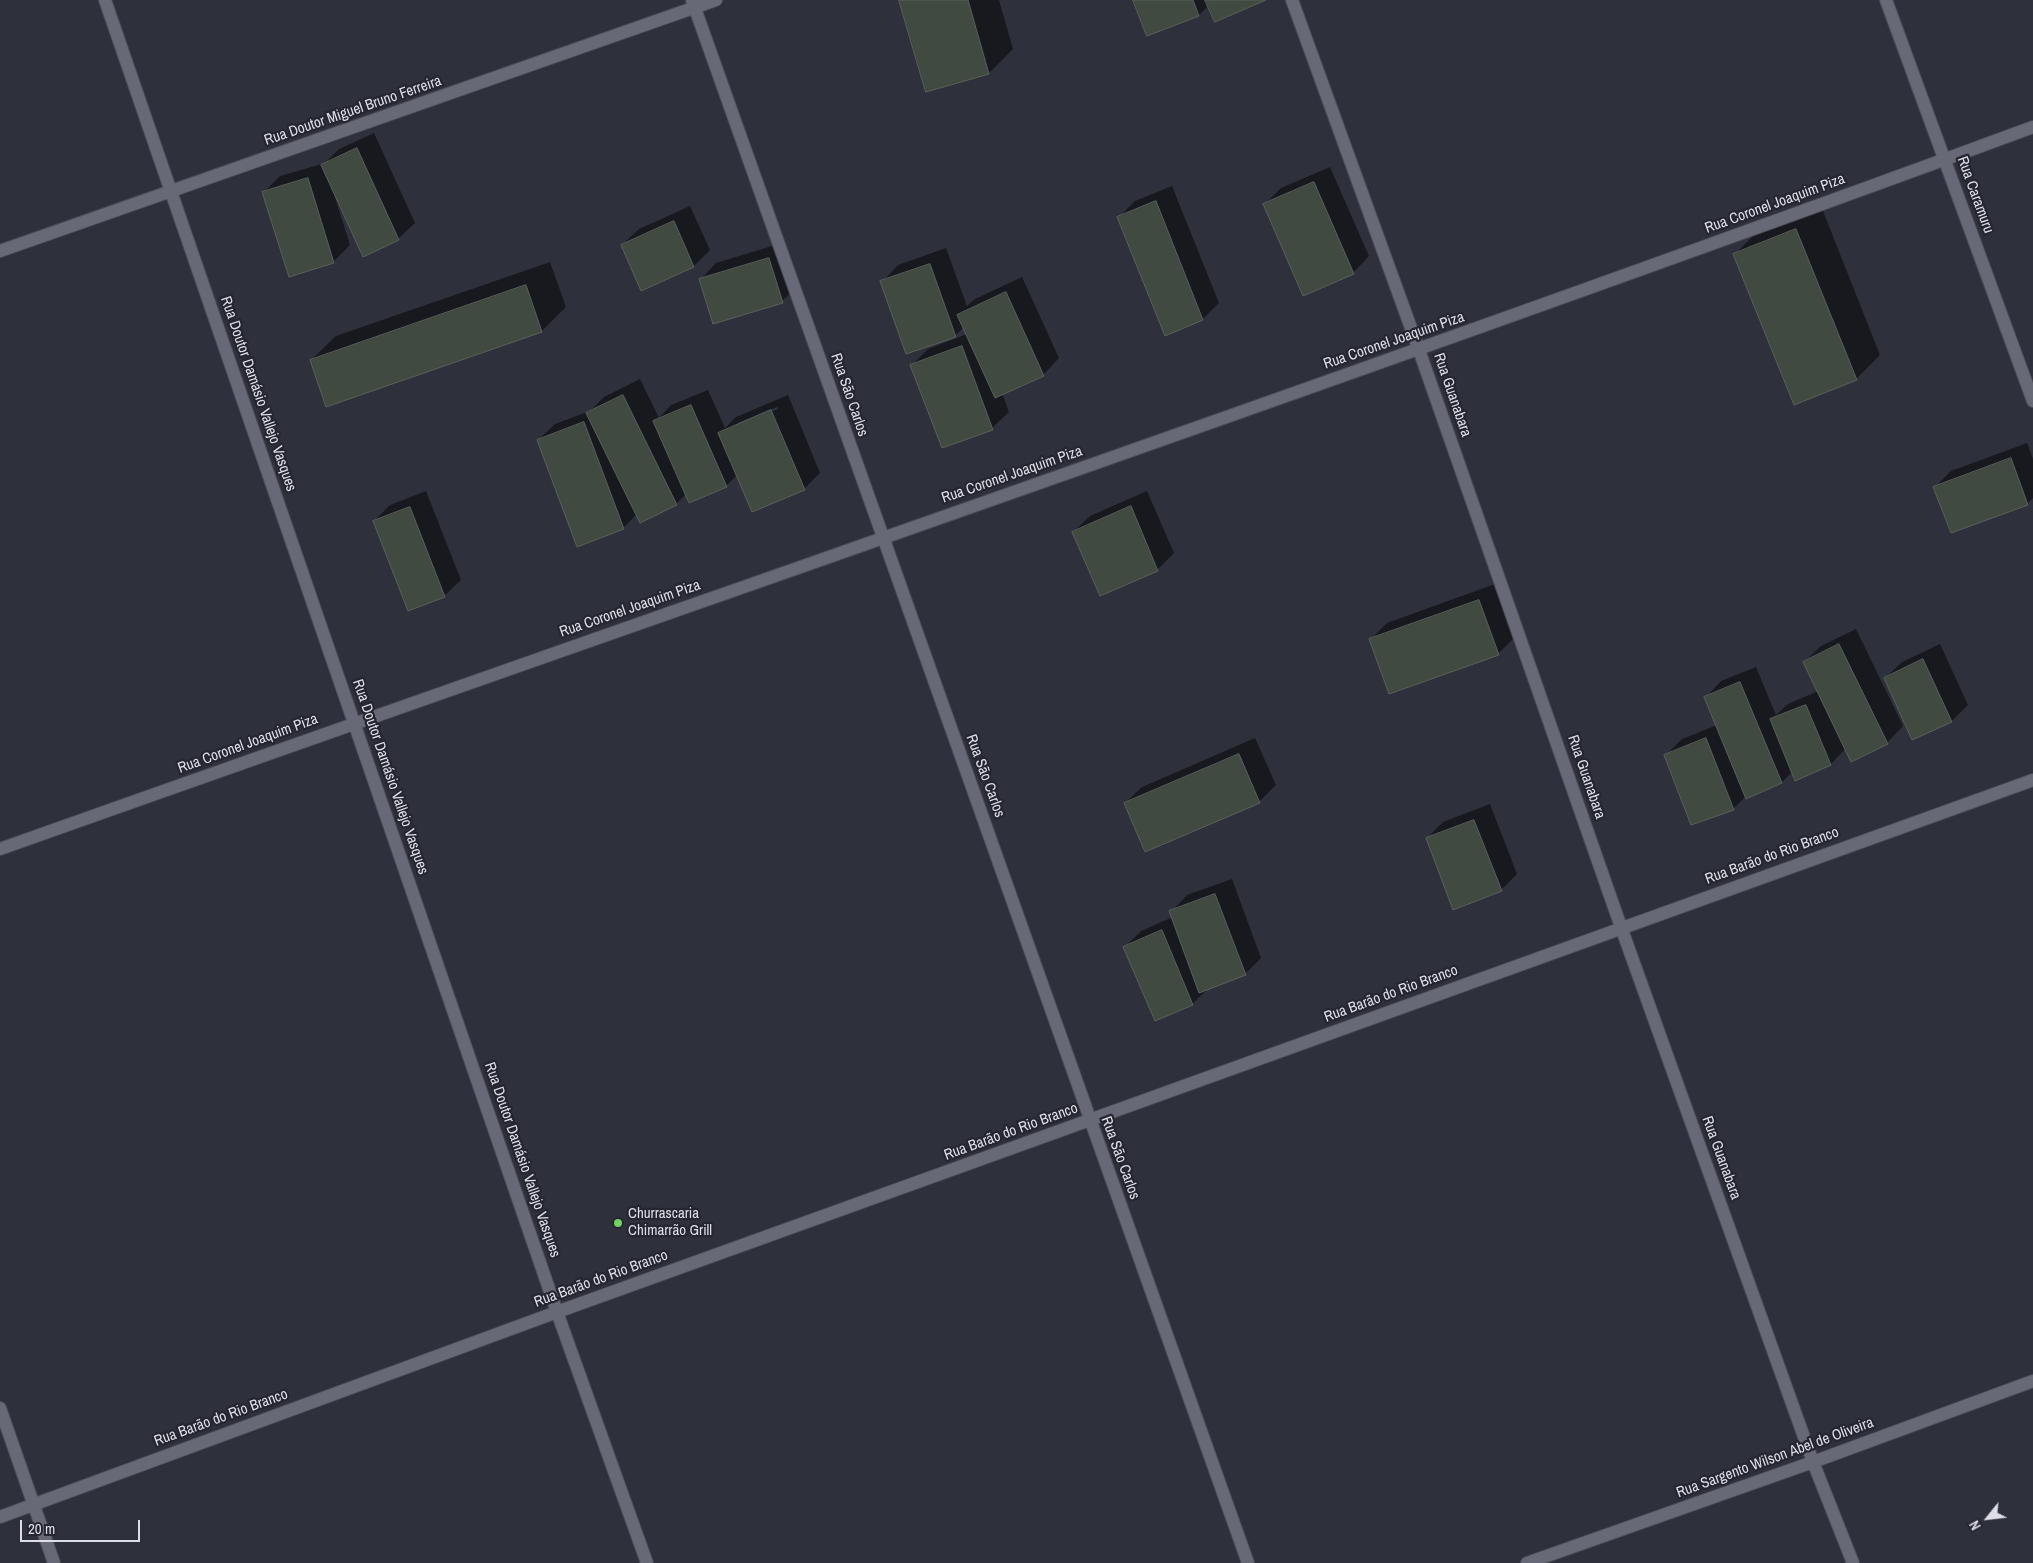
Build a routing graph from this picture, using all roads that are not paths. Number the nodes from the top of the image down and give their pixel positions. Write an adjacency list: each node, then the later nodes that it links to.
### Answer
1 (105, 0): 8 (street, Rua Doutor Damásio Vallejo Vasques)
2 (716, 0): 5 (street, Rua Doutor Miguel Bruno Ferreira)
3 (1292, 0): 10 (street, Rua Guanabara)
4 (1886, 0): 7 (street, Rua Caramuru)
5 (694, 4): 8 (street, Rua Doutor Miguel Bruno Ferreira); 12 (street, Rua São Carlos)
6 (2033, 127): 7 (street, Rua Coronel Joaquim Piza)
7 (1945, 159): 10 (street, Rua Coronel Joaquim Piza); 11 (street, Rua Caramuru)
8 (172, 192): 9 (street, Rua Doutor Miguel Bruno Ferreira); 13 (street, Rua Doutor Damásio Vallejo Vasques)
9 (0, 251)
10 (1420, 350): 12 (street, Rua Coronel Joaquim Piza); 16 (street, Rua Guanabara)
11 (2033, 401)
12 (882, 537): 13 (street, Rua Coronel Joaquim Piza); 17 (street, Rua São Carlos)
13 (354, 724): 15 (street, Rua Coronel Joaquim Piza); 18 (street, Rua Doutor Damásio Vallejo Vasques)
14 (2033, 780): 16 (street, Rua Barão do Rio Branco)
15 (0, 849)
16 (1621, 927): 17 (street, Rua Barão do Rio Branco); 21 (street, Rua Guanabara)
17 (1090, 1121): 18 (street, Rua Barão do Rio Branco); 26 (street, Rua São Carlos)
18 (558, 1312): 22 (street, Rua Barão do Rio Branco); 25 (street, Rua Doutor Damásio Vallejo Vasques)
19 (2033, 1381): 21 (street, Rua Sargento Wilson Abel de Oliveira)
20 (0, 1408): 22 (street)
21 (1813, 1462): 27 (street, Rua Sargento Wilson Abel de Oliveira); 28 (street, Rua Guanabara)
22 (34, 1505): 23 (street, Rua Barão do Rio Branco); 24 (street)
23 (0, 1517)
24 (54, 1563)
25 (647, 1563)
26 (1248, 1563)
27 (1527, 1563)
28 (1853, 1563)

